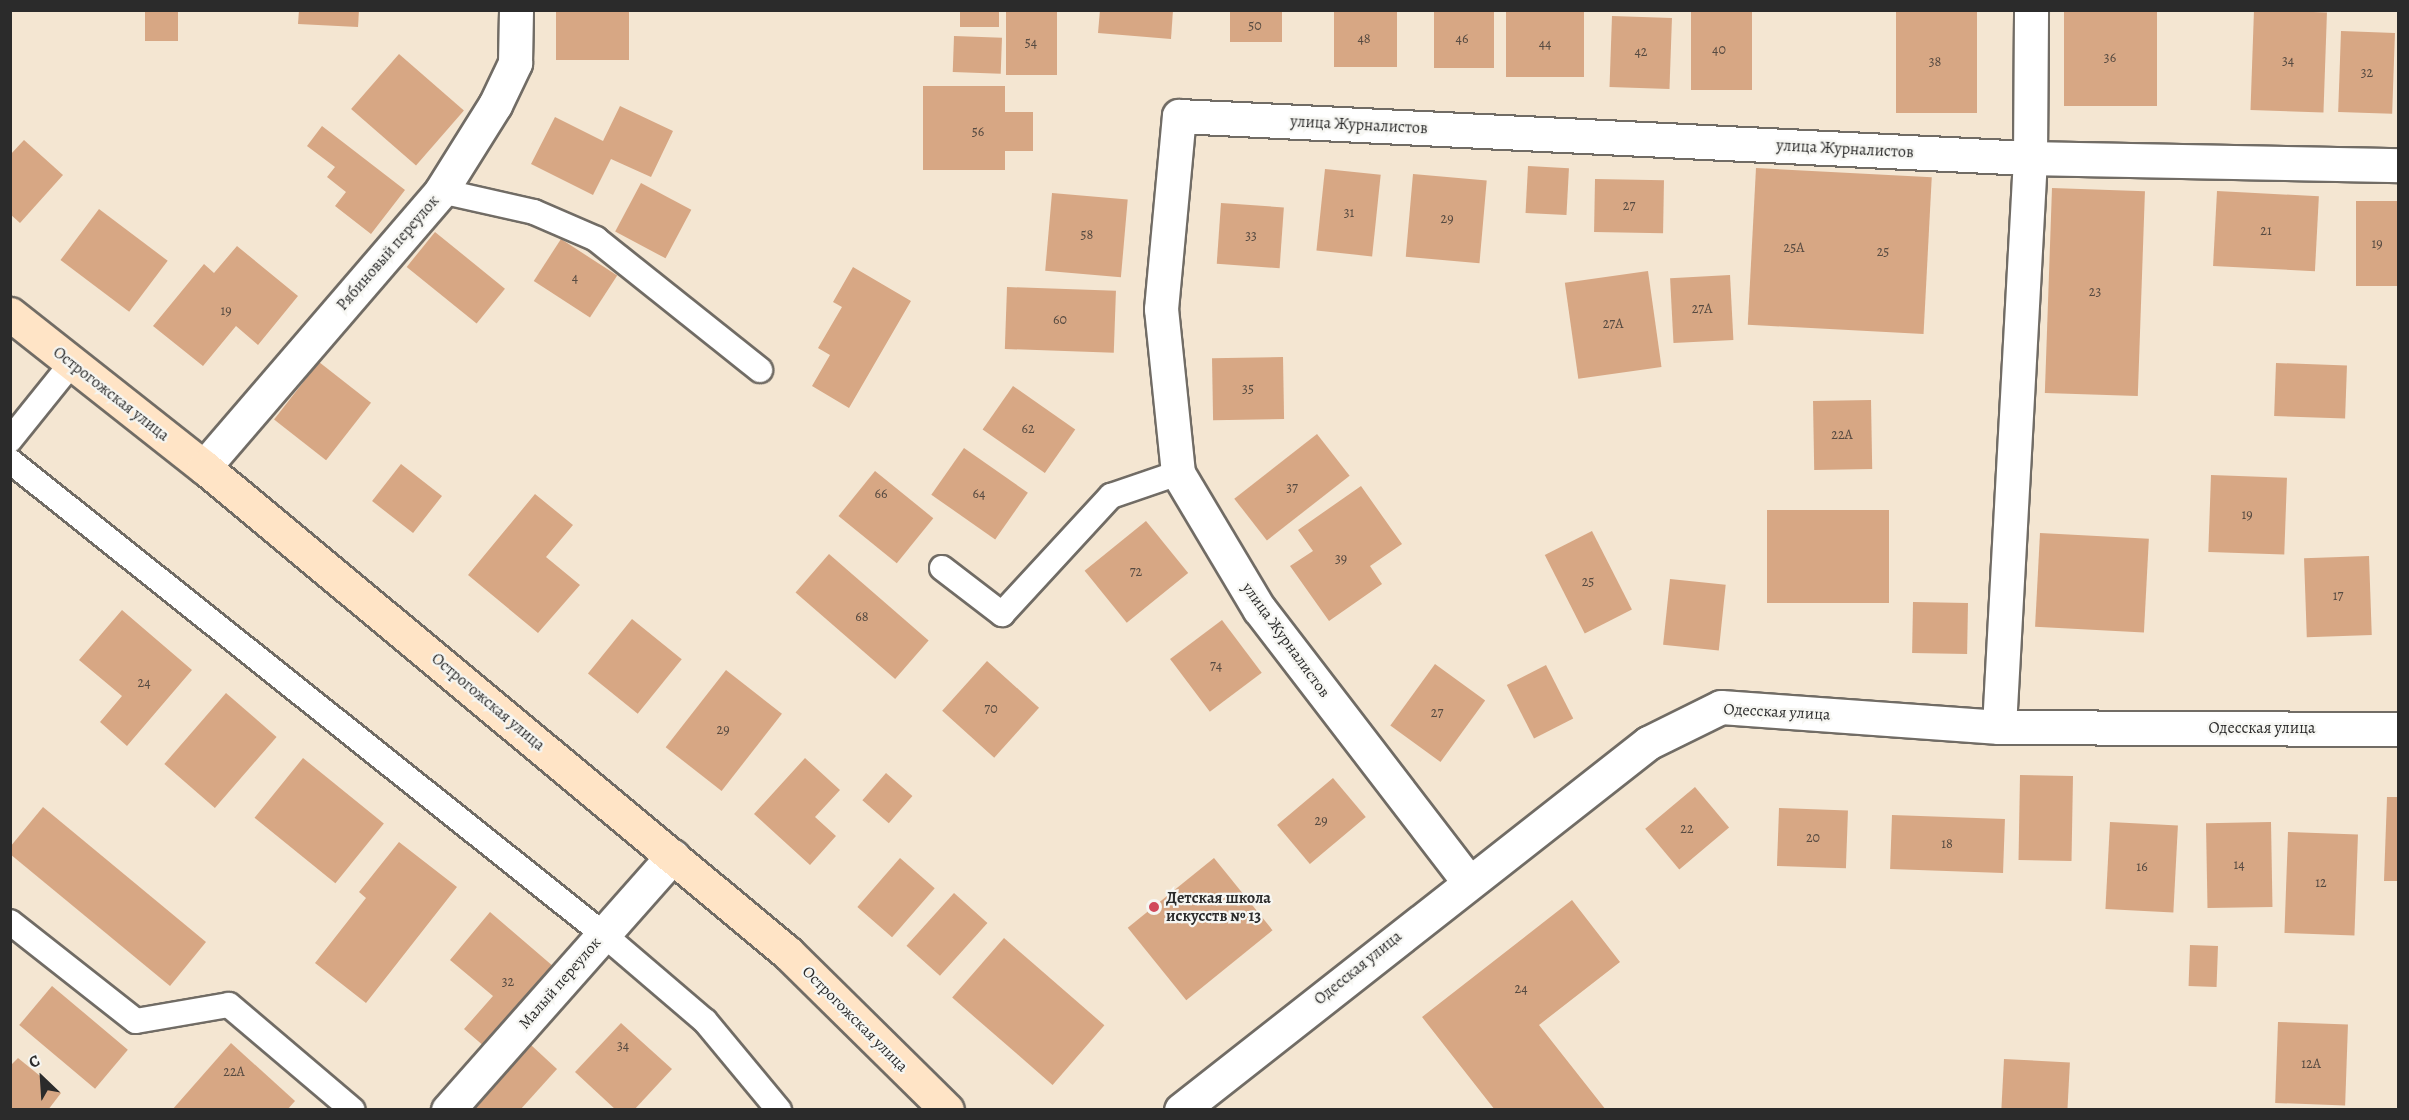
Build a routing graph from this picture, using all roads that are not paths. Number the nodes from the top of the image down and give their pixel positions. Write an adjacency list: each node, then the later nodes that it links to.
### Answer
1 (516, 10): 5 (street, Рябиновый переулок)
2 (2031, 10): 3 (street)
3 (2030, 158): 4 (street, улица Журналистов); 12 (street, улица Журналистов); 14 (street)
4 (2398, 165)
5 (441, 191): 8 (lane); 11 (street, Рябиновый переулок)
6 (10, 314): 7 (street, Острогожская улица)
7 (71, 364): 9 (lane); 11 (street, Острогожская улица)
8 (760, 370)
9 (10, 440)
10 (10, 461): 19 (lane)
11 (204, 466): 16 (street, Острогожская улица)
12 (1178, 473): 13 (lane); 17 (street, улица Журналистов)
13 (942, 568)
14 (1999, 727): 15 (street, Одесская улица); 17 (street, Одесская улица)
15 (2398, 729)
16 (672, 856): 19 (street, Малый переулок); 23 (street, Острогожская улица)
17 (1468, 881): 24 (street, Одесская улица)
18 (10, 922): 20 (lane)
19 (603, 934): 21 (street, Малый переулок); 22 (lane)
20 (353, 1110)
21 (448, 1110)
22 (779, 1110)
23 (947, 1110)
24 (1181, 1110)

